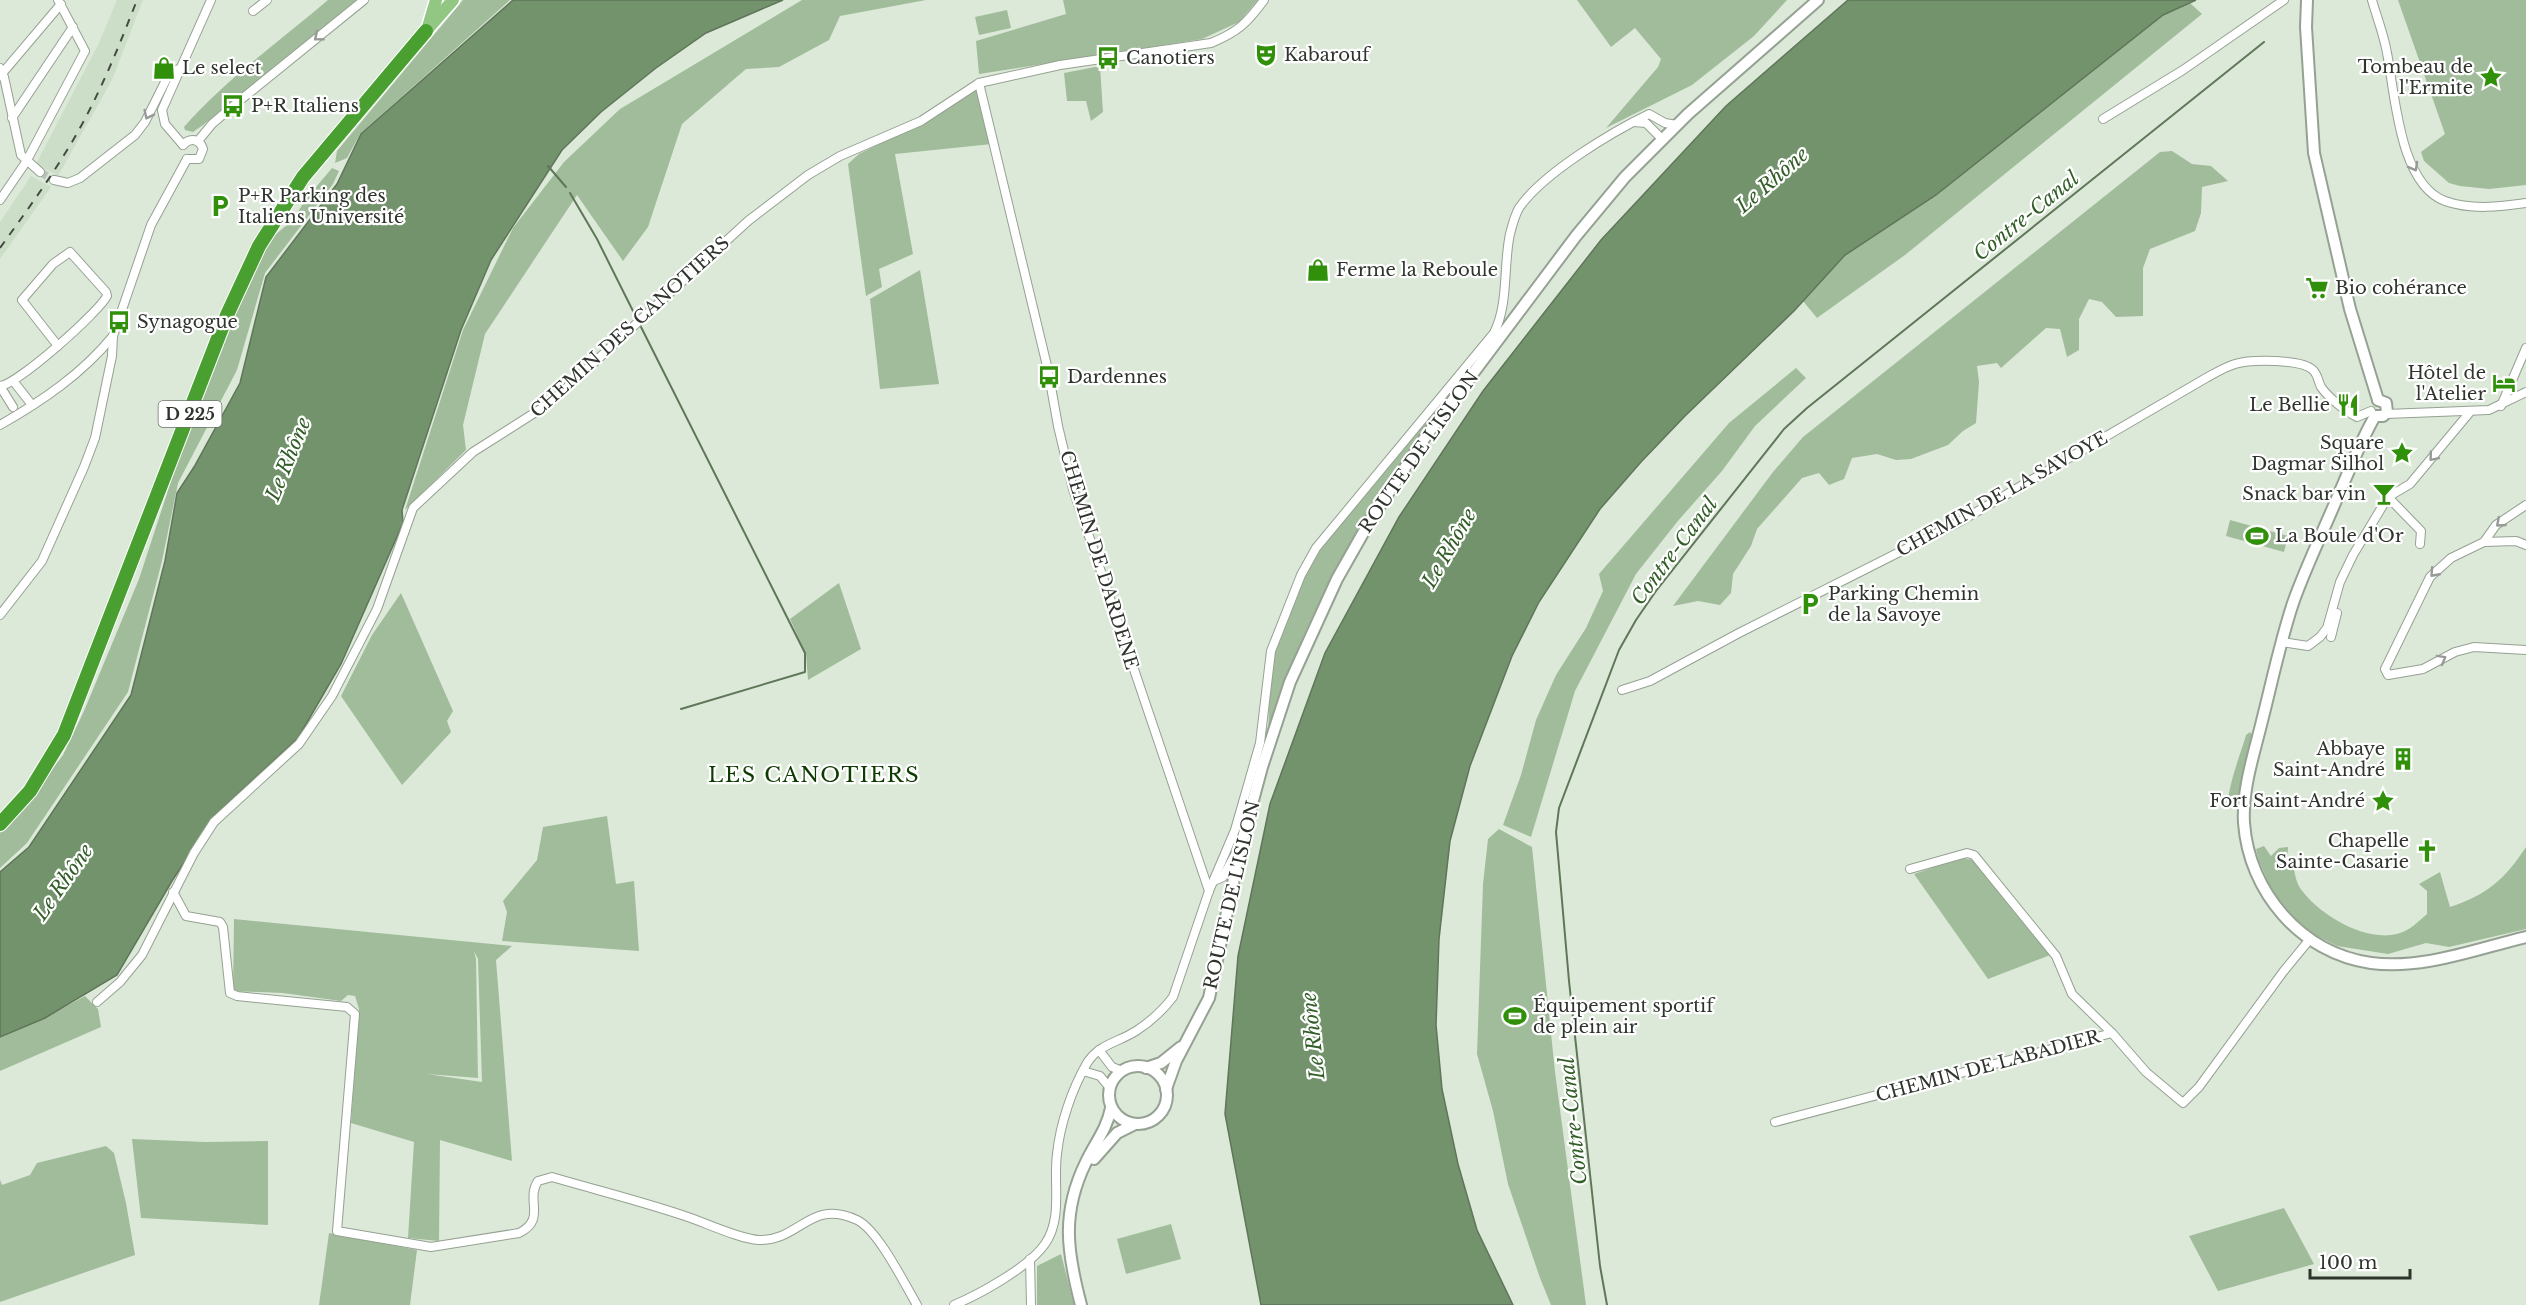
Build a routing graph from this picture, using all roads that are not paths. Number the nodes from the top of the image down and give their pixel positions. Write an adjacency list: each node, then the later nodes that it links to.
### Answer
1 (211, 0): 15 (street)
2 (364, 0): 23 (street, one-way to 23)
3 (435, 0): 14 (main road)
4 (453, 0): 14 (main road, D 225)
5 (1264, 0): 17 (street, CHEMIN DES CANOTIERS)
6 (1818, 0): 21 (street, ROUTE DE L'ISLON)
7 (2284, 0): 19 (street)
8 (2307, 0): 40 (street)
9 (2372, 0): 30 (street, one-way to 30)
10 (264, 1): 12 (street)
11 (59, 2): 13 (street); 16 (street)
12 (253, 11)
13 (73, 27): 18 (street); 26 (street)
14 (426, 31): 54 (highway, D 225)
15 (179, 69): 24 (street); 28 (street, one-way to 28)
16 (1, 73): 18 (street)
17 (979, 83): 58 (street, CHEMIN DE DARDENE); 59 (street, CHEMIN DES CANOTIERS)
18 (12, 118): 26 (street)
19 (2103, 119)
20 (1630, 123): 21 (street); 22 (street); 57 (street)
21 (1677, 125): 22 (street, ROUTE DE L'ISLON)
22 (1662, 139): 55 (street, ROUTE DE L'ISLON)
23 (198, 141): 24 (street); 25 (street)
24 (183, 145): 25 (street)
25 (187, 159): 31 (street)
26 (26, 162): 27 (street); 29 (street)
27 (40, 172)
28 (54, 180)
29 (0, 200)
30 (2526, 203)
31 (113, 336): 37 (street); 49 (street)
32 (58, 346): 32 (street); 34 (street)
33 (2526, 348): 38 (street)
34 (14, 382): 35 (street); 37 (street)
35 (0, 386): 39 (street)
36 (2526, 392): 38 (street, CHEMIN DE LA SAVOYE)
37 (32, 405): 42 (street)
38 (2501, 406): 41 (street, CHEMIN DE LA SAVOYE)
39 (13, 407)
40 (2379, 409): 41 (street, CHEMIN DE LA SAVOYE); 51 (street); 53 (street, CHEMIN DE LA SAVOYE)
41 (2470, 412): 43 (street, one-way to 43)
42 (0, 426)
43 (2388, 497): 46 (street); 48 (street)
44 (2523, 506): 45 (street, one-way to 45)
45 (2484, 542): 47 (street); 52 (street, one-way to 52)
46 (2420, 544)
47 (2526, 545)
48 (2335, 600): 50 (street); 51 (street)
49 (0, 615)
50 (2331, 638)
51 (2282, 642): 61 (street)
52 (2526, 650)
53 (1622, 690)
54 (0, 824)
55 (1241, 845): 57 (street); 64 (street, ROUTE DE L'ISLON)
56 (1910, 870): 63 (street)
57 (1214, 880): 58 (street)
58 (1209, 891): 65 (street)
59 (173, 892): 62 (street, CHEMIN DES CANOTIERS); 76 (street)
60 (2526, 937): 61 (street)
61 (2310, 939): 63 (street, CHEMIN DE LABADIER)
62 (97, 1002)
63 (2112, 1033): 72 (street, CHEMIN DE LABADIER)
64 (1185, 1042): 66 (street, ROUTE DE L'ISLON); 70 (street, ROUTE DE L'ISLON)
65 (1099, 1050): 67 (street); 68 (street)
66 (1146, 1068): 68 (street); 70 (street)
67 (1083, 1071): 69 (street); 75 (street)
68 (1122, 1071): 69 (street)
69 (1110, 1088): 71 (street)
70 (1166, 1089): 73 (street)
71 (1111, 1108): 73 (street); 74 (street)
72 (1775, 1122)
73 (1135, 1124): 74 (street)
74 (1079, 1182): 79 (street)
75 (1030, 1259): 77 (street); 78 (street)
76 (917, 1305)
77 (954, 1305)
78 (1031, 1305)
79 (1081, 1305)

